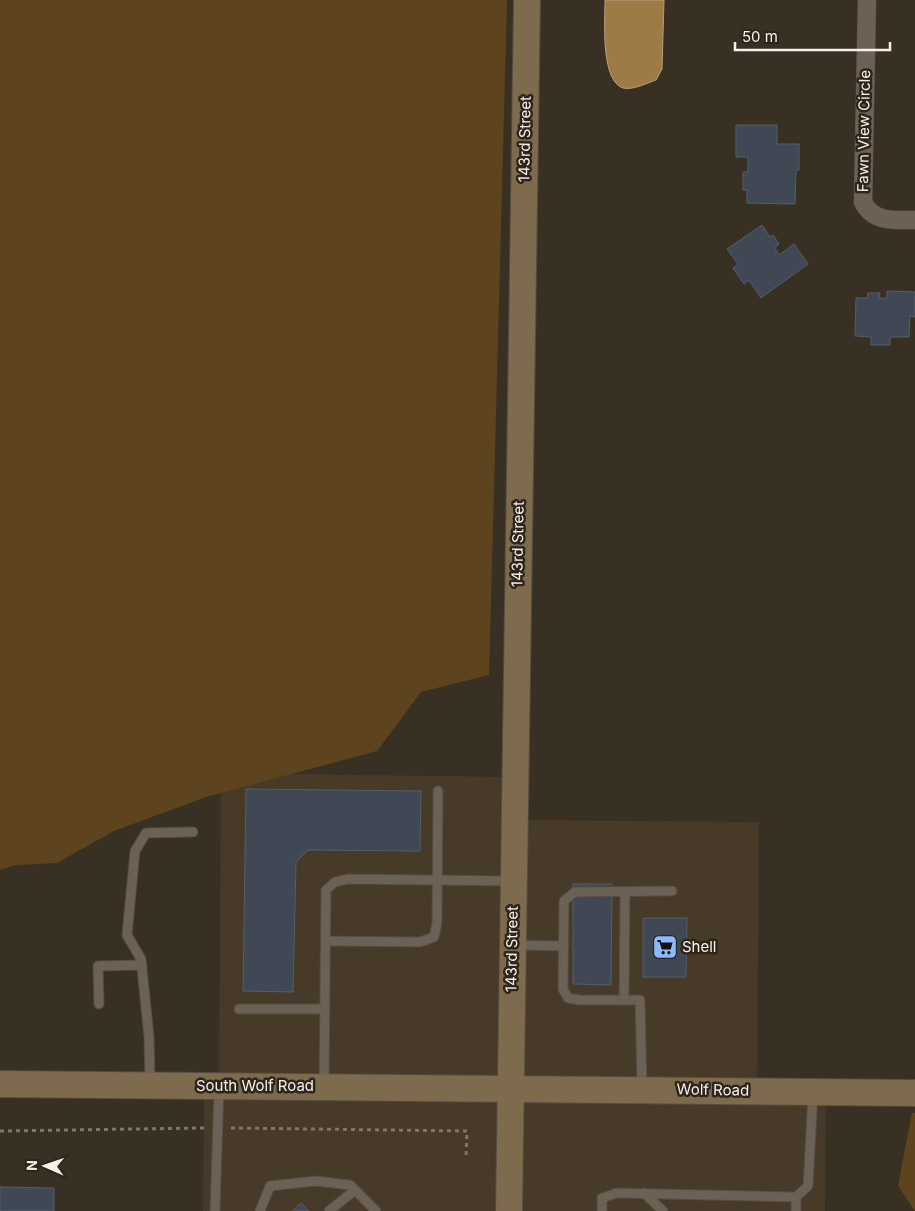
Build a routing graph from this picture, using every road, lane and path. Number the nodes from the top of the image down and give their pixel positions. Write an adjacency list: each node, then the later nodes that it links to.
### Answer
1 (527, 0): 7 (main road, 143rd Street)
2 (867, 0): 3 (street, Fawn View Circle)
3 (915, 220)
4 (438, 792): 6 (lane)
5 (193, 832): 13 (lane)
6 (438, 880): 7 (lane); 10 (lane); 10 (lane)
7 (513, 881): 11 (main road, 143rd Street)
8 (672, 891): 9 (lane)
9 (625, 892): 12 (lane); 14 (lane)
10 (326, 941): 17 (lane)
11 (512, 945): 12 (lane); 22 (main road, 143rd Street)
12 (564, 946): 14 (lane)
13 (142, 965): 15 (lane); 19 (lane)
14 (624, 1000): 23 (lane)
15 (99, 1004)
16 (239, 1009): 17 (lane)
17 (324, 1009): 21 (lane)
18 (0, 1084): 19 (main road, South Wolf Road)
19 (150, 1085): 20 (main road, South Wolf Road)
20 (220, 1086): 21 (main road, South Wolf Road); 26 (lane)
21 (324, 1087): 22 (main road, South Wolf Road)
22 (510, 1088): 23 (main road, Wolf Road); 36 (main road, 143rd Street)
23 (642, 1090): 24 (main road, Wolf Road)
24 (813, 1092): 25 (main road, Wolf Road); 31 (lane)
25 (915, 1092)
26 (218, 1128): 27 (path); 28 (path); 32 (lane)
27 (0, 1131)
28 (466, 1158)
29 (355, 1190): 33 (lane); 34 (lane); 35 (lane)
30 (644, 1193): 31 (lane); 37 (lane); 38 (lane)
31 (796, 1197): 39 (lane)
32 (215, 1211)
33 (260, 1211)
34 (329, 1211)
35 (376, 1211)
36 (509, 1211)
37 (602, 1211)
38 (663, 1211)
39 (796, 1211)

